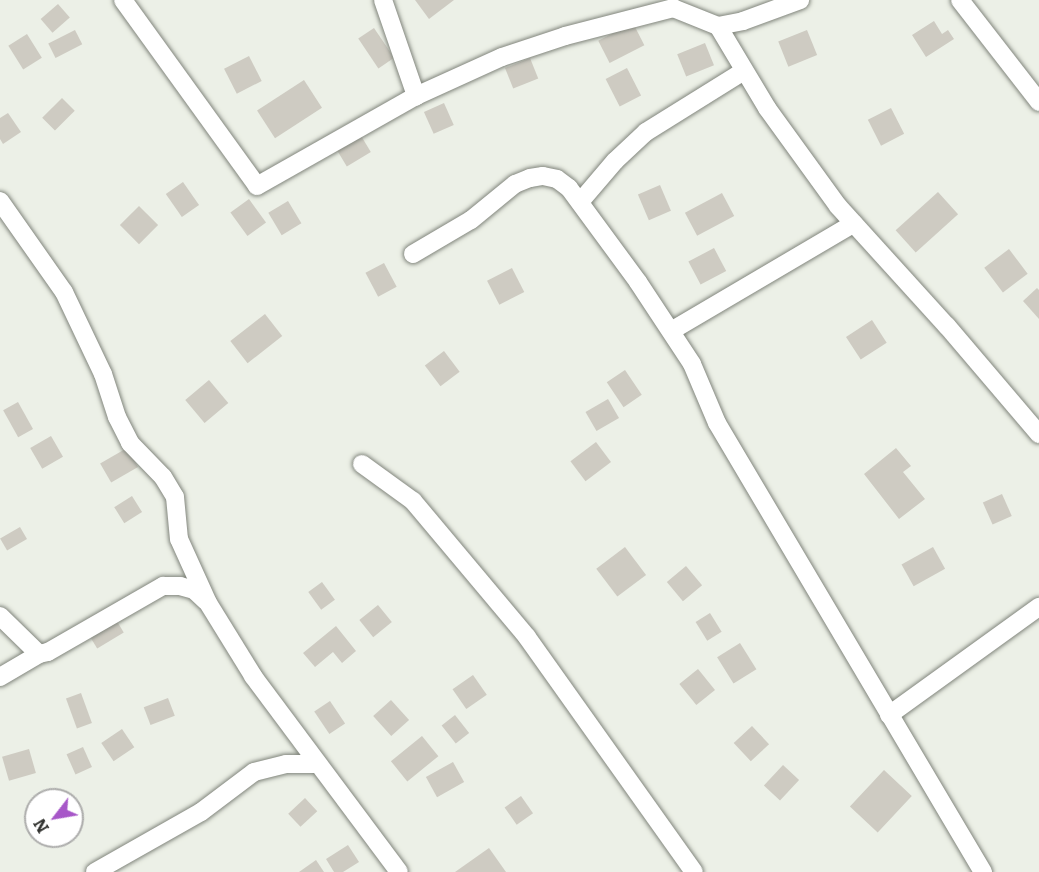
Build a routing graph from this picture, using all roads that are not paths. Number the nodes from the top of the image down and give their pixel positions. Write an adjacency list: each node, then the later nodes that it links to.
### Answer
1 (123, 0): 8 (street)
2 (383, 0): 8 (street)
3 (800, 0): 6 (street)
4 (960, 0): 9 (street)
5 (670, 4): 6 (street); 8 (street)
6 (718, 26): 7 (street)
7 (744, 71): 11 (street); 12 (street)
8 (416, 96)
9 (1039, 102)
10 (0, 201): 17 (street)
11 (580, 202): 13 (street); 14 (street)
12 (854, 223): 14 (street); 15 (street)
13 (413, 254)
14 (671, 331): 22 (street)
15 (1039, 434)
16 (362, 464): 26 (street)
17 (208, 603): 20 (street); 23 (street)
18 (1039, 607): 22 (street)
19 (0, 616): 20 (street)
20 (39, 654): 21 (street)
21 (0, 677)
22 (889, 716): 27 (street)
23 (318, 764): 24 (street); 25 (street)
24 (95, 872)
25 (399, 872)
26 (693, 872)
27 (983, 872)

